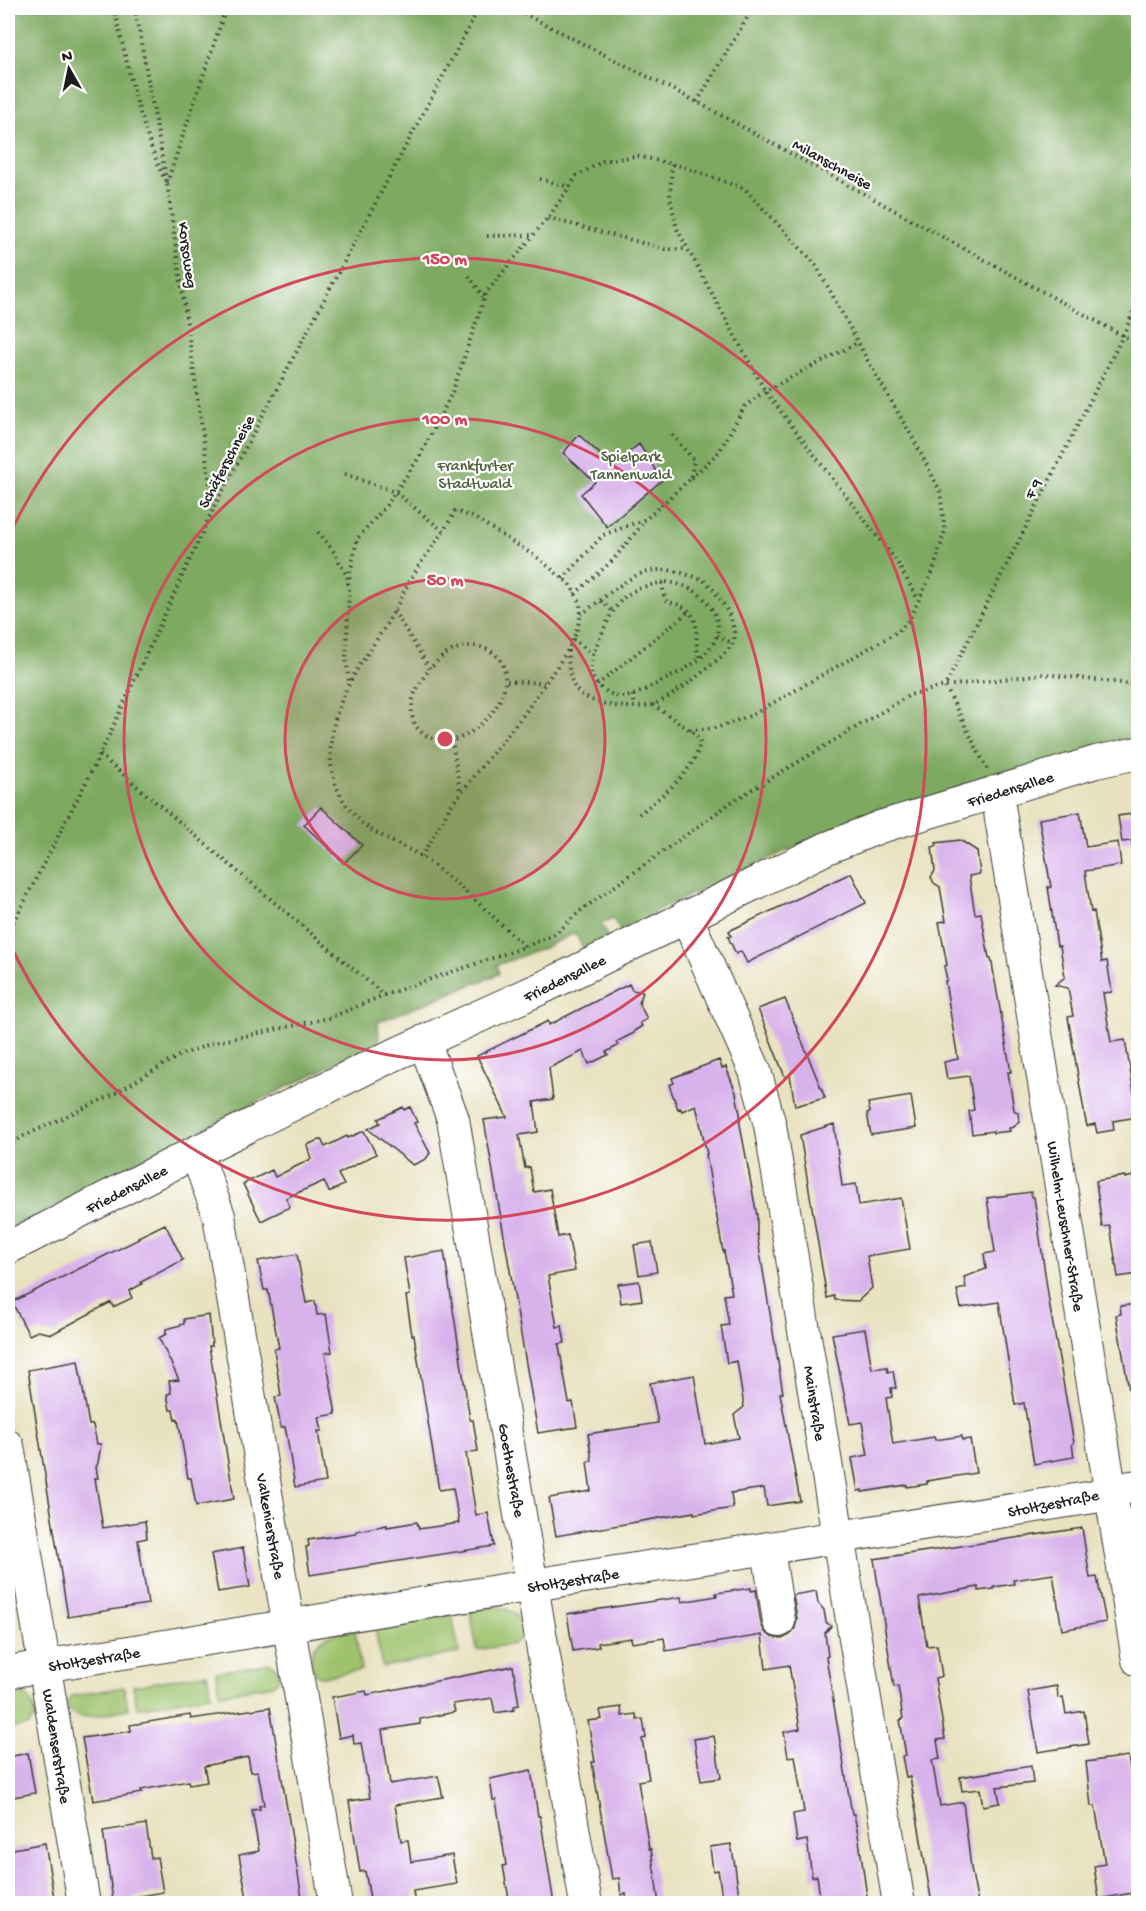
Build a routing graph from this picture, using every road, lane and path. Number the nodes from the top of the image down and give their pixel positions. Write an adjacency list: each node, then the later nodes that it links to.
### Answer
1 (114, 8): 10 (path)
2 (135, 8): 10 (path, Korsoweg)
3 (226, 8): 10 (path)
4 (479, 8): 27 (path, Schäferschneise)
5 (513, 8): 7 (path, Milanschneise)
6 (753, 8): 7 (path)
7 (697, 102): 19 (path, Milanschneise)
8 (672, 164): 11 (path); 15 (path); 20 (path)
9 (540, 179): 11 (path)
10 (167, 184): 27 (path, Korsoweg)
11 (569, 187): 12 (path)
12 (548, 218): 13 (path); 15 (path)
13 (534, 235): 14 (path); 17 (path)
14 (488, 236)
15 (687, 249): 22 (path)
16 (470, 276): 17 (path)
17 (484, 299): 26 (path)
18 (1138, 301): 19 (path, F 9)
19 (1123, 336): 21 (path, Milanschneise); 54 (path, F 9)
20 (859, 342): 22 (path); 36 (path)
21 (1138, 344)
22 (765, 391): 25 (path); 36 (path)
23 (670, 433): 25 (path)
24 (345, 474): 26 (path)
25 (691, 478): 28 (path)
26 (395, 492): 29 (path); 34 (path)
27 (214, 507): 61 (path, Schäferschneise)
28 (646, 519): 32 (path); 35 (path)
29 (443, 531): 32 (path); 38 (path)
30 (318, 532): 34 (path)
31 (666, 571): 33 (path); 37 (path); 44 (path)
32 (563, 579): 35 (path)
33 (664, 583): 39 (path); 40 (path); 42 (path)
34 (348, 584): 51 (path)
35 (575, 594): 41 (path)
36 (919, 600): 58 (path)
37 (601, 601): 39 (path); 41 (path)
38 (393, 611): 48 (path); 51 (path)
39 (613, 611): 46 (path)
40 (688, 612): 47 (path); 52 (path)
41 (581, 614): 43 (path)
42 (717, 636): 44 (path); 47 (path)
43 (573, 639): 45 (path); 46 (path)
44 (732, 643): 56 (path)
45 (568, 650): 50 (path); 57 (path)
46 (593, 654): 52 (path)
47 (700, 659): 55 (path)
48 (430, 669): 49 (path); 59 (path)
49 (506, 681): 50 (path); 59 (path)
50 (545, 683): 63 (path)
51 (349, 684): 65 (path)
52 (597, 685): 55 (path)
53 (1138, 685): 54 (path)
54 (945, 686): 62 (path); 68 (path)
55 (633, 695): 57 (path)
56 (653, 705): 57 (path); 58 (path)
57 (635, 706)
58 (689, 730): 64 (path)
59 (452, 740): 63 (path)
60 (1138, 753): 62 (street, Friedensallee)
61 (100, 755): 67 (path, Schäferschneise); 69 (path)
62 (995, 792): 66 (street, Friedensallee); 75 (street, Wilhelm-Leuschner-Straße)
63 (461, 793): 65 (path)
64 (639, 814)
65 (421, 857): 68 (path)
66 (686, 916): 70 (street, Friedensallee); 76 (street, Mainstraße)
67 (8, 933)
68 (525, 947): 69 (path)
69 (384, 995): 71 (path)
70 (424, 1041): 72 (street, Friedensallee); 78 (street, Goethestraße)
71 (8, 1146)
72 (196, 1152): 73 (street, Friedensallee); 80 (street, Valkenierstraße)
73 (8, 1248)
74 (8, 1446): 82 (street, Waldenserstraße)
75 (1125, 1488): 76 (street, Stoltzestraße); 81 (street, Wilhelm-Leuschner-Straße)
76 (839, 1538): 77 (street, Stoltzestraße); 87 (street, Mainstraße)
77 (768, 1549): 78 (street, Stoltzestraße); 79 (street)
78 (533, 1585): 80 (street, Stoltzestraße); 86 (street, Goethestraße)
79 (779, 1621)
80 (289, 1626): 82 (street, Stoltzestraße); 85 (street, Valkenierstraße)
81 (1138, 1660)
82 (45, 1665): 83 (street, Stoltzestraße); 84 (street, Waldenserstraße)
83 (8, 1672)
84 (84, 1904)
85 (336, 1904)
86 (586, 1904)
87 (899, 1904)

